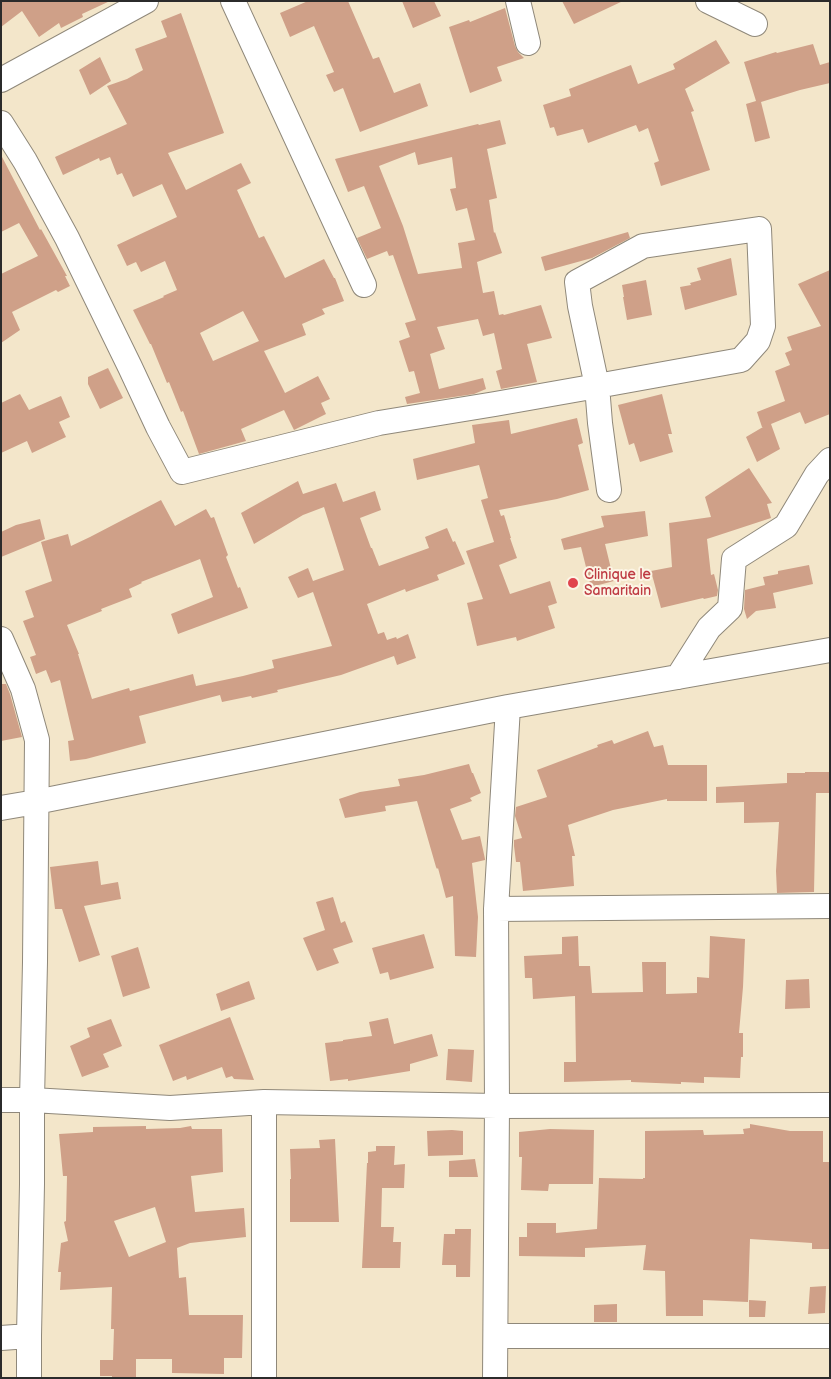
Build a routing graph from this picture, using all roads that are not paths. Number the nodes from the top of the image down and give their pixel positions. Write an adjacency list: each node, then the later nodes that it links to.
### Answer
1 (146, 1): 7 (street)
2 (233, 1): 9 (street)
3 (518, 1): 6 (street)
4 (708, 1): 5 (street)
5 (755, 24)
6 (528, 43)
7 (1, 80)
8 (1, 122): 10 (street)
9 (364, 285)
10 (597, 386): 10 (street); 12 (street)
11 (830, 460): 15 (street)
12 (609, 490)
13 (1, 639): 17 (street)
14 (830, 650): 15 (street)
15 (678, 676): 16 (street)
16 (508, 707): 17 (street); 20 (street)
17 (36, 802): 18 (street); 22 (street)
18 (1, 808)
19 (830, 906): 20 (street)
20 (496, 909): 25 (street)
21 (1, 1100): 22 (street)
22 (32, 1100): 23 (street); 26 (street)
23 (264, 1102): 25 (street); 31 (street)
24 (830, 1105): 25 (street)
25 (497, 1106): 27 (street)
26 (29, 1336): 29 (street); 30 (street)
27 (496, 1336): 28 (street); 32 (street)
28 (830, 1336)
29 (1, 1338)
30 (29, 1378)
31 (264, 1378)
32 (495, 1378)

